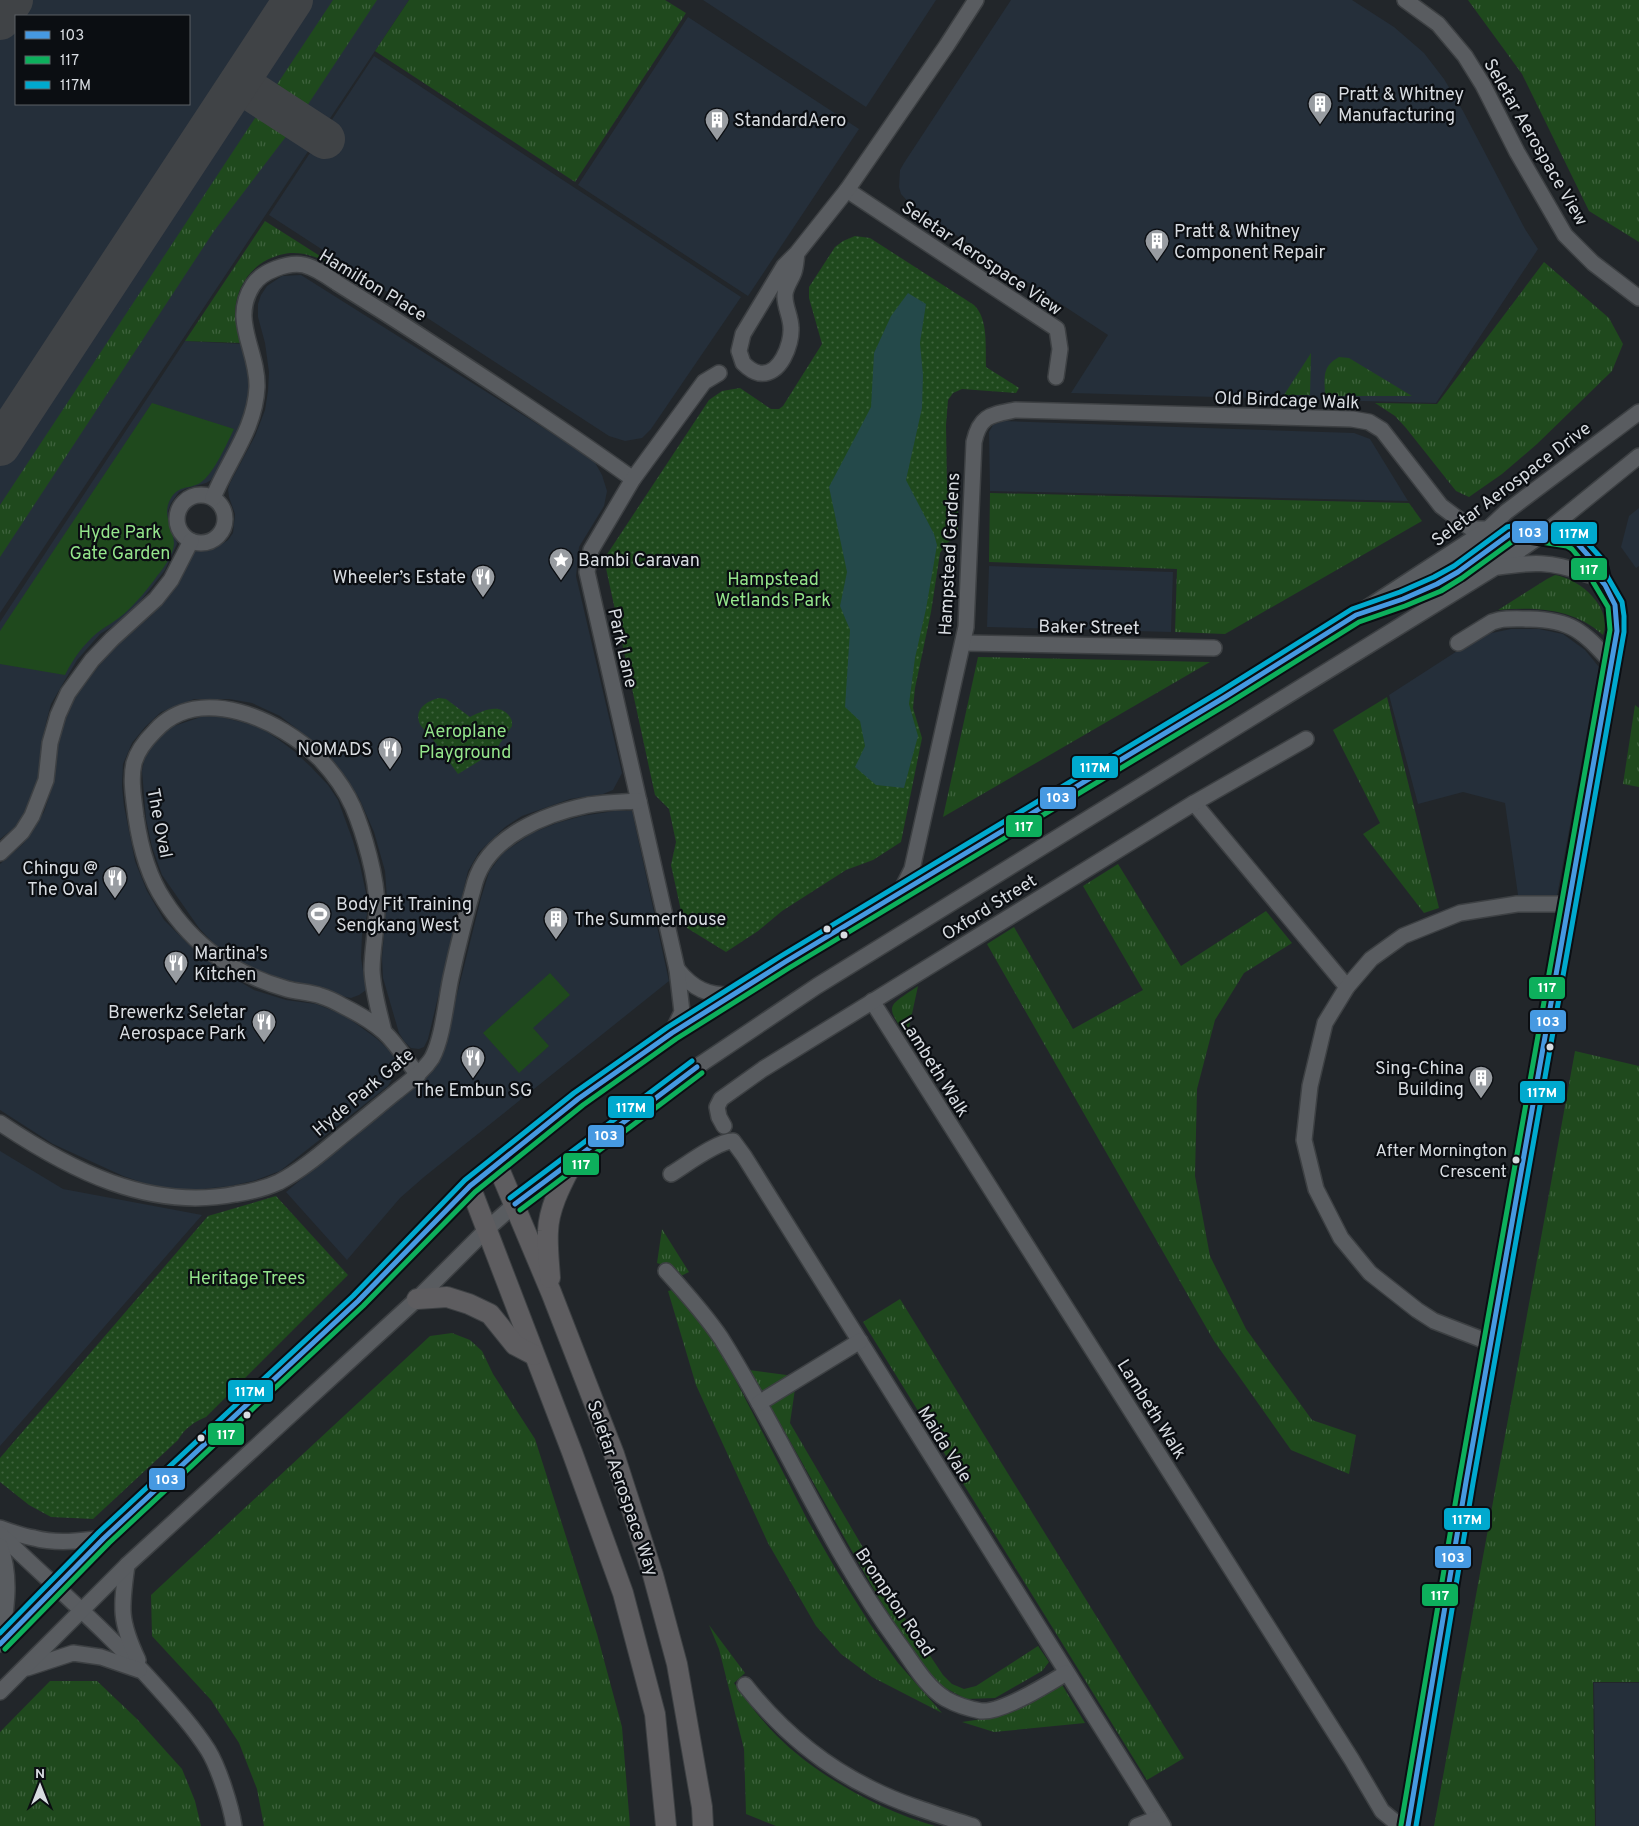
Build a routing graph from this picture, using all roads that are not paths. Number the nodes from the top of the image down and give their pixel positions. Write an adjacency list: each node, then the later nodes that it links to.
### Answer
1 (976, 0): 3 (street)
2 (1405, 0): 5 (street, Seletar Aerospace View)
3 (847, 190): 4 (street); 7 (street, Seletar Aerospace View)
4 (797, 253): 4 (street)
5 (1639, 298)
6 (719, 373): 11 (street, Park Lane)
7 (1056, 377)
8 (1068, 411): 13 (street, Old Birdcage Walk); 19 (street, Hampstead Gardens)
9 (1638, 411): 13 (street, Seletar Aerospace Drive)
10 (1639, 456): 14 (street)
11 (633, 479): 12 (street, Hamilton Place); 24 (street, Park Lane)
12 (213, 498): 15 (street); 15 (street)
13 (1488, 529): 18 (street, Seletar Aerospace Drive)
14 (1543, 534): 16 (street); 17 (street); 18 (street)
15 (191, 541): 26 (street)
16 (1494, 568): 17 (street); 40 (street)
17 (1600, 579): 22 (street)
18 (1356, 615): 27 (street, Seletar Aerospace Drive)
19 (963, 643): 21 (street, Baker Street); 27 (street, Hampstead Gardens)
20 (1458, 643): 22 (street)
21 (1214, 648)
22 (1612, 663): 28 (street)
23 (1306, 739): 25 (street, Oxford Street)
24 (639, 801): 29 (street, Park Lane); 37 (street, Hyde Park Gate)
25 (1194, 803): 30 (street); 33 (street, Oxford Street)
26 (0, 854)
27 (901, 892): 32 (street, Seletar Aerospace Drive)
28 (1569, 904): 30 (street); 50 (street)
29 (676, 969): 32 (street); 36 (street, Park Lane)
30 (1347, 987): 50 (street)
31 (373, 990): 34 (street); 34 (street, The Oval); 35 (street, The Oval)
32 (734, 995): 36 (street, Seletar Aerospace Drive)
33 (872, 1001): 39 (street, Oxford Street); 72 (street, Lambeth Walk)
34 (344, 1006): 35 (street, The Oval)
35 (384, 1032): 37 (street, The Oval)
36 (672, 1033): 41 (street, Seletar Aerospace Drive)
37 (418, 1075): 38 (street, Hyde Park Gate)
38 (0, 1123)
39 (724, 1126)
40 (575, 1158): 44 (street); 47 (main road)
41 (497, 1164): 43 (street, Seletar Aerospace Drive); 44 (main road, Seletar Aerospace Way)
42 (672, 1174): 49 (street, Maida Vale)
43 (470, 1186): 45 (main road, Seletar Aerospace Way); 55 (street, Seletar Aerospace Drive)
44 (514, 1206): 45 (street); 47 (main road, Seletar Aerospace Way)
45 (486, 1230): 48 (street); 51 (main road, Seletar Aerospace Way)
46 (666, 1271): 52 (street, Brompton Road)
47 (551, 1292): 69 (main road, Seletar Aerospace Way)
48 (417, 1299): 51 (main road); 57 (street)
49 (860, 1341): 52 (street); 63 (street, Maida Vale)
50 (1491, 1343): 72 (street)
51 (534, 1355): 68 (main road, Seletar Aerospace Way)
52 (759, 1403): 63 (street, Brompton Road)
53 (0, 1528): 55 (street)
54 (0, 1534): 58 (street)
55 (104, 1538): 58 (street, Seletar Aerospace Drive)
56 (0, 1546): 60 (street)
57 (127, 1565): 59 (street); 62 (street)
58 (55, 1586): 59 (street); 60 (street, Seletar Aerospace Drive)
59 (82, 1610): 61 (street); 62 (street)
60 (1, 1644)
61 (22, 1669): 62 (street); 65 (street)
62 (143, 1671): 67 (street)
63 (1066, 1672): 66 (street, Maida Vale)
64 (745, 1685): 70 (street)
65 (0, 1692)
66 (1160, 1822): 71 (street)
67 (234, 1826)
68 (666, 1826)
69 (703, 1826)
70 (973, 1826)
71 (1137, 1826)
72 (1408, 1826)

